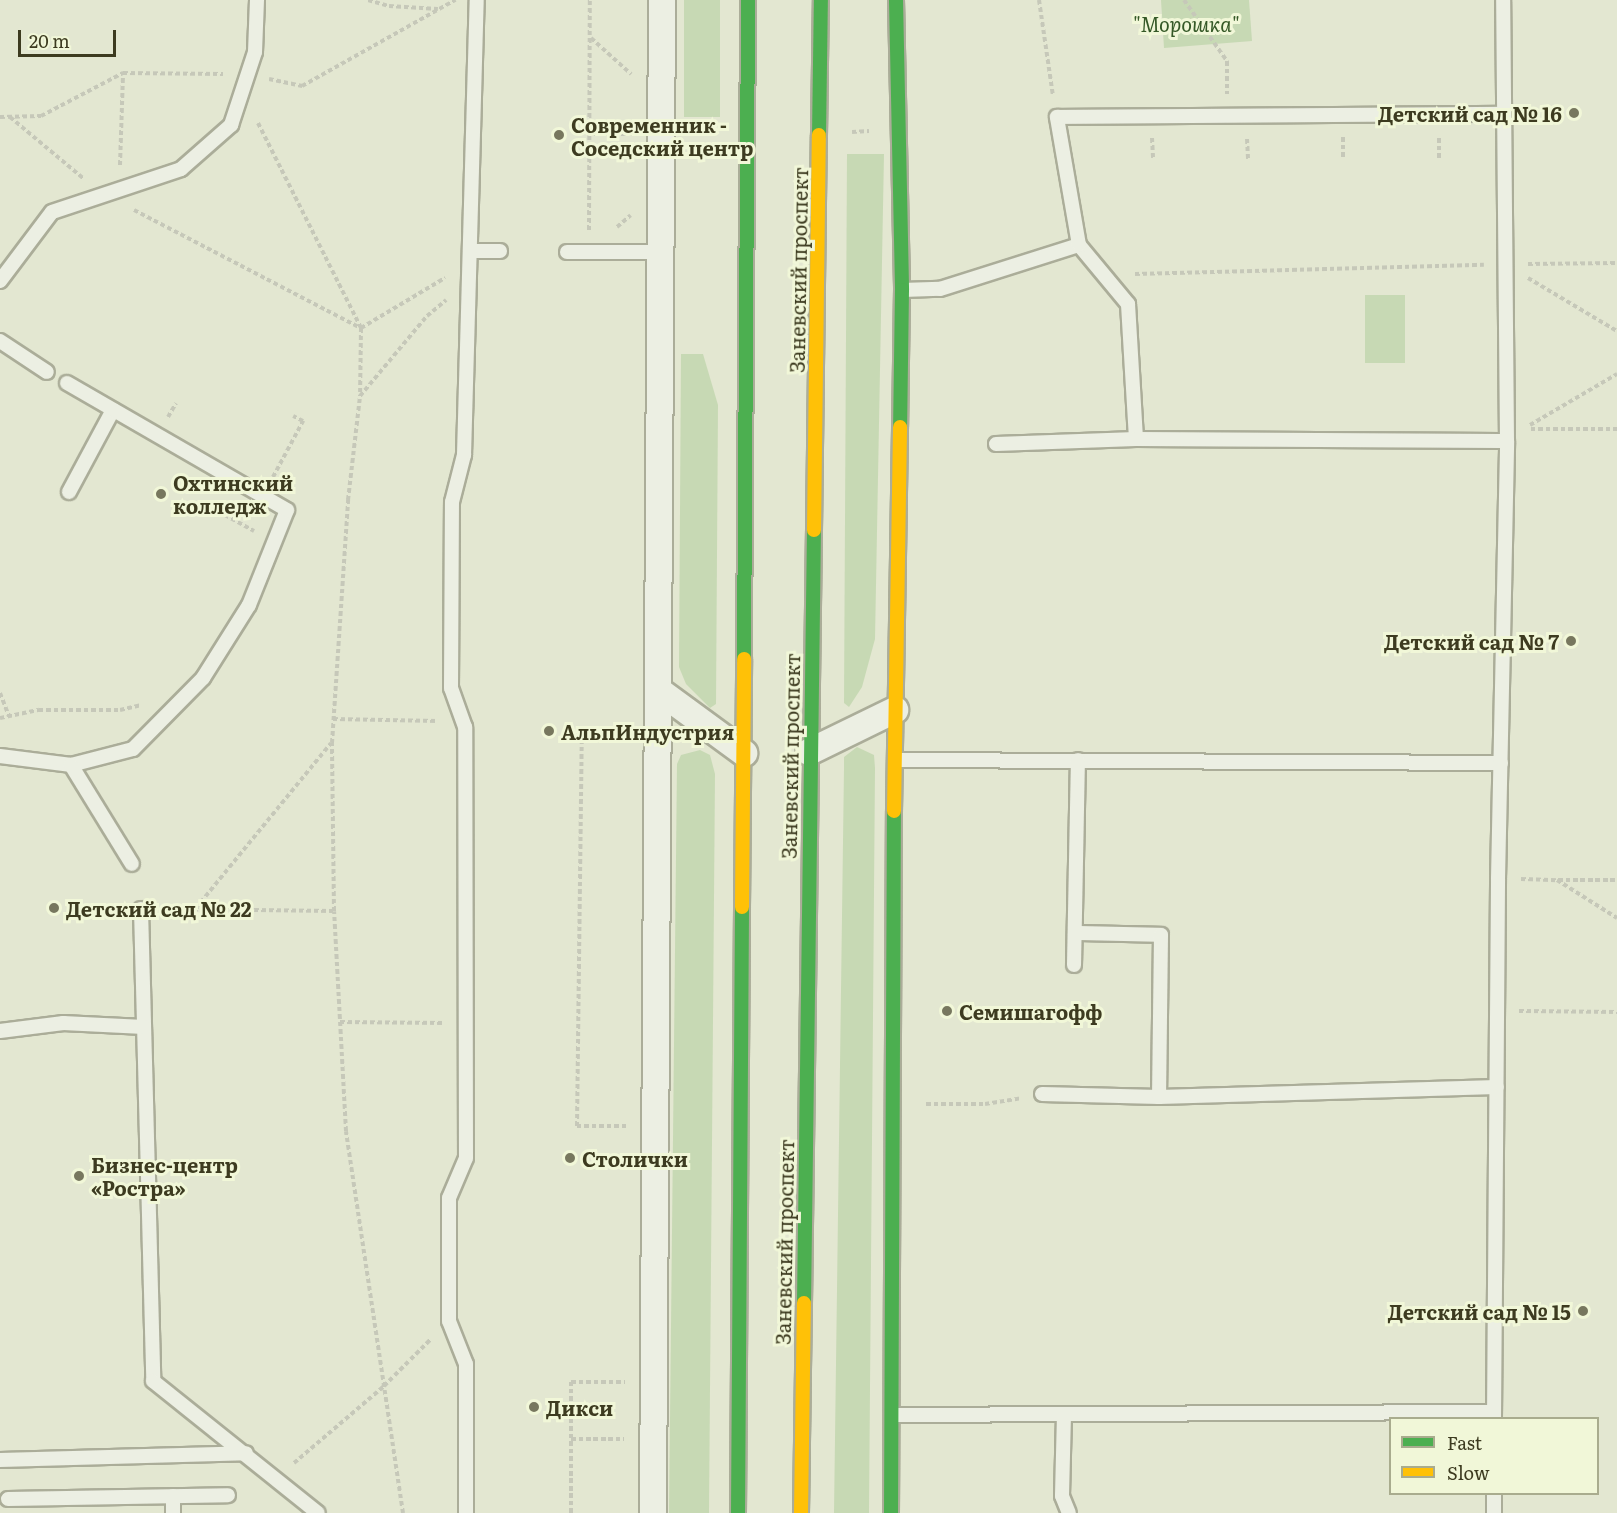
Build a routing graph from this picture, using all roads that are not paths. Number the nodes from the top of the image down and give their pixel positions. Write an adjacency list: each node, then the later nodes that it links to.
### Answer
1 (257, 0): 14 (lane)
2 (477, 0): 13 (lane)
3 (662, 0): 12 (street)
4 (748, 0): 27 (main road)
5 (821, 0): 26 (main road, Заневский проспект)
6 (896, 0): 15 (main road)
7 (1503, 0): 8 (lane)
8 (1504, 114): 9 (lane); 21 (lane)
9 (1079, 245): 15 (lane); 20 (lane)
10 (500, 251): 13 (lane)
11 (567, 252): 12 (lane)
12 (660, 252): 24 (street)
13 (471, 257): 53 (lane)
14 (0, 281)
15 (902, 290): 25 (main road)
16 (0, 341): 17 (lane)
17 (47, 372)
18 (67, 383): 19 (lane)
19 (113, 410): 23 (lane); 32 (lane)
20 (1136, 439): 21 (lane); 22 (lane)
21 (1507, 441): 31 (lane)
22 (996, 444)
23 (69, 492)
24 (658, 690): 27 (street); 54 (street)
25 (895, 710): 26 (street); 29 (main road)
26 (809, 752): 56 (main road, Заневский проспект)
27 (744, 753): 55 (main road)
28 (0, 756): 32 (lane)
29 (894, 760): 30 (lane); 43 (main road)
30 (1078, 760): 31 (lane); 35 (lane)
31 (1501, 763): 39 (lane)
32 (72, 765): 33 (lane)
33 (132, 864)
34 (141, 909): 37 (lane)
35 (1075, 933): 36 (lane); 41 (lane)
36 (1074, 965)
37 (144, 1027): 38 (lane); 45 (lane)
38 (0, 1032)
39 (1497, 1087): 41 (lane); 44 (lane)
40 (1042, 1094): 41 (lane)
41 (1159, 1097)
42 (1064, 1414): 43 (lane); 44 (lane); 58 (lane)
43 (892, 1415): 57 (main road)
44 (1494, 1415)
45 (246, 1453): 46 (lane); 52 (lane)
46 (0, 1460)
47 (1494, 1495): 59 (lane)
48 (173, 1496): 49 (lane); 50 (lane); 51 (lane)
49 (228, 1496)
50 (8, 1499)
51 (173, 1513)
52 (318, 1513)
53 (466, 1513)
54 (653, 1513)
55 (738, 1513)
56 (801, 1513)
57 (891, 1513)
58 (1069, 1513)
59 (1494, 1513)

